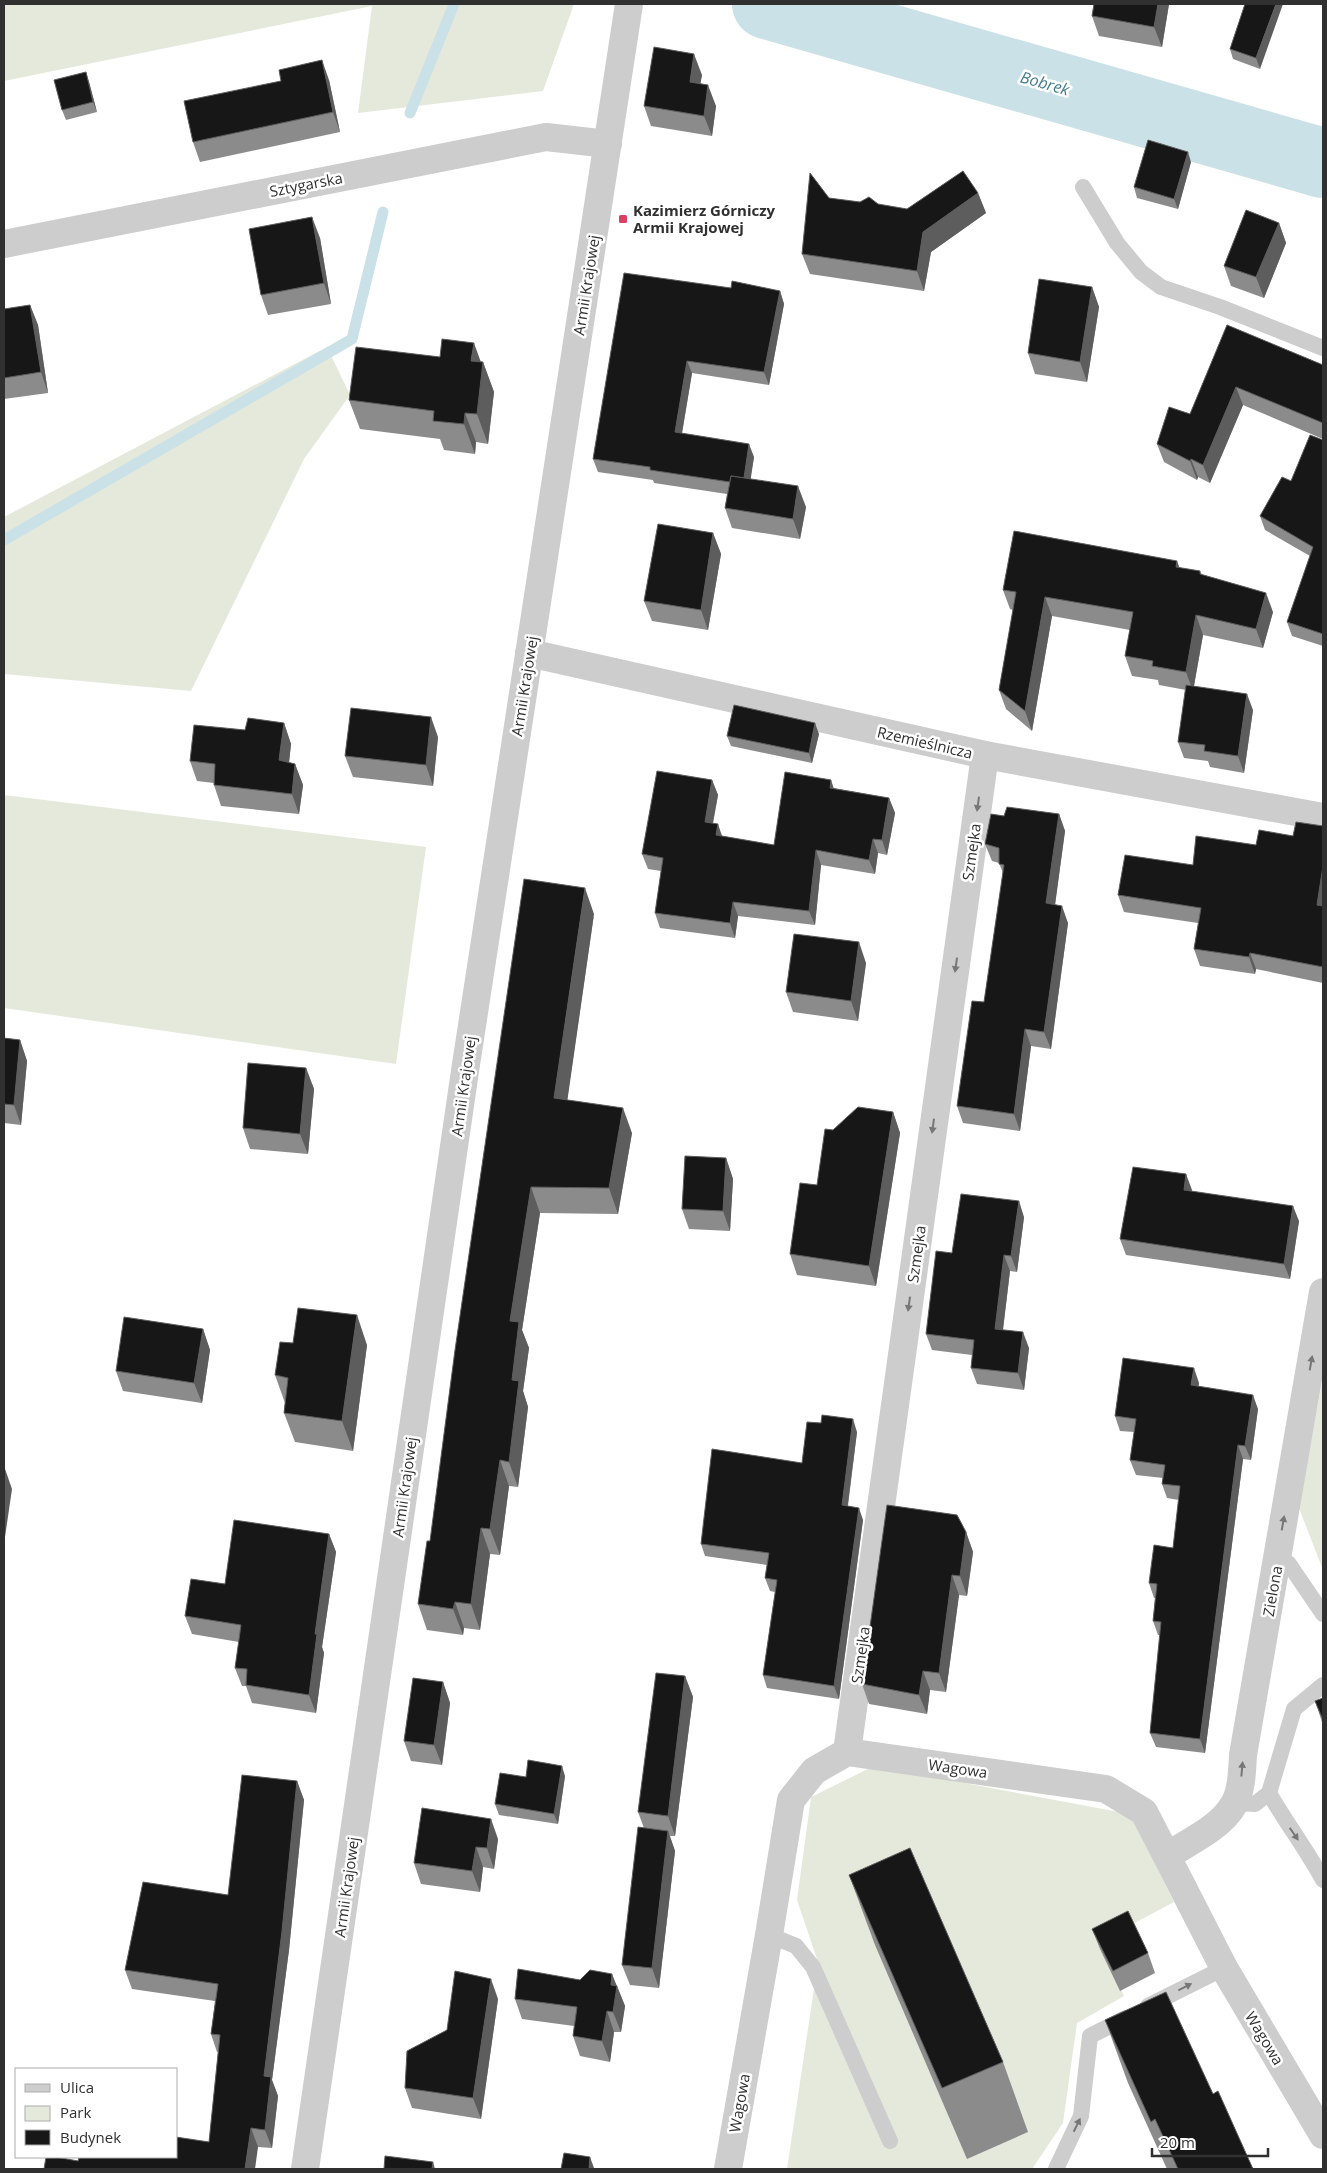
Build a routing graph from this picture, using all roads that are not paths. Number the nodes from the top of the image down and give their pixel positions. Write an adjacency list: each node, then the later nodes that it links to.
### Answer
1 (629, 5): 2 (street, Armii Krajowej)
2 (608, 144): 4 (street, Sztygarska); 6 (street, Armii Krajowej)
3 (1082, 187): 5 (lane)
4 (4, 244)
5 (1323, 348)
6 (529, 653): 7 (street, Rzemieślnicza); 22 (street, Armii Krajowej)
7 (985, 755): 8 (street, Rzemieślnicza); 13 (street, Szmejka, one-way to 13)
8 (1323, 817)
9 (1323, 1292): 10 (street, Zielona, one-way to 9)
10 (1278, 1555): 11 (lane); 15 (street, Zielona, one-way to 10)
11 (1323, 1614)
12 (1323, 1686): 14 (lane)
13 (847, 1752): 16 (street, Wagowa); 18 (street, Wagowa)
14 (1269, 1793): 15 (lane); 17 (lane, one-way to 17)
15 (1230, 1809): 16 (street)
16 (1167, 1856): 19 (street, Wagowa)
17 (1323, 1880)
18 (769, 1935): 21 (lane); 23 (street, Wagowa)
19 (1224, 1968): 20 (street, Wagowa); 24 (lane, one-way to 19)
20 (1323, 2135)
21 (890, 2141)
22 (305, 2169)
23 (728, 2169)
24 (1056, 2169)

